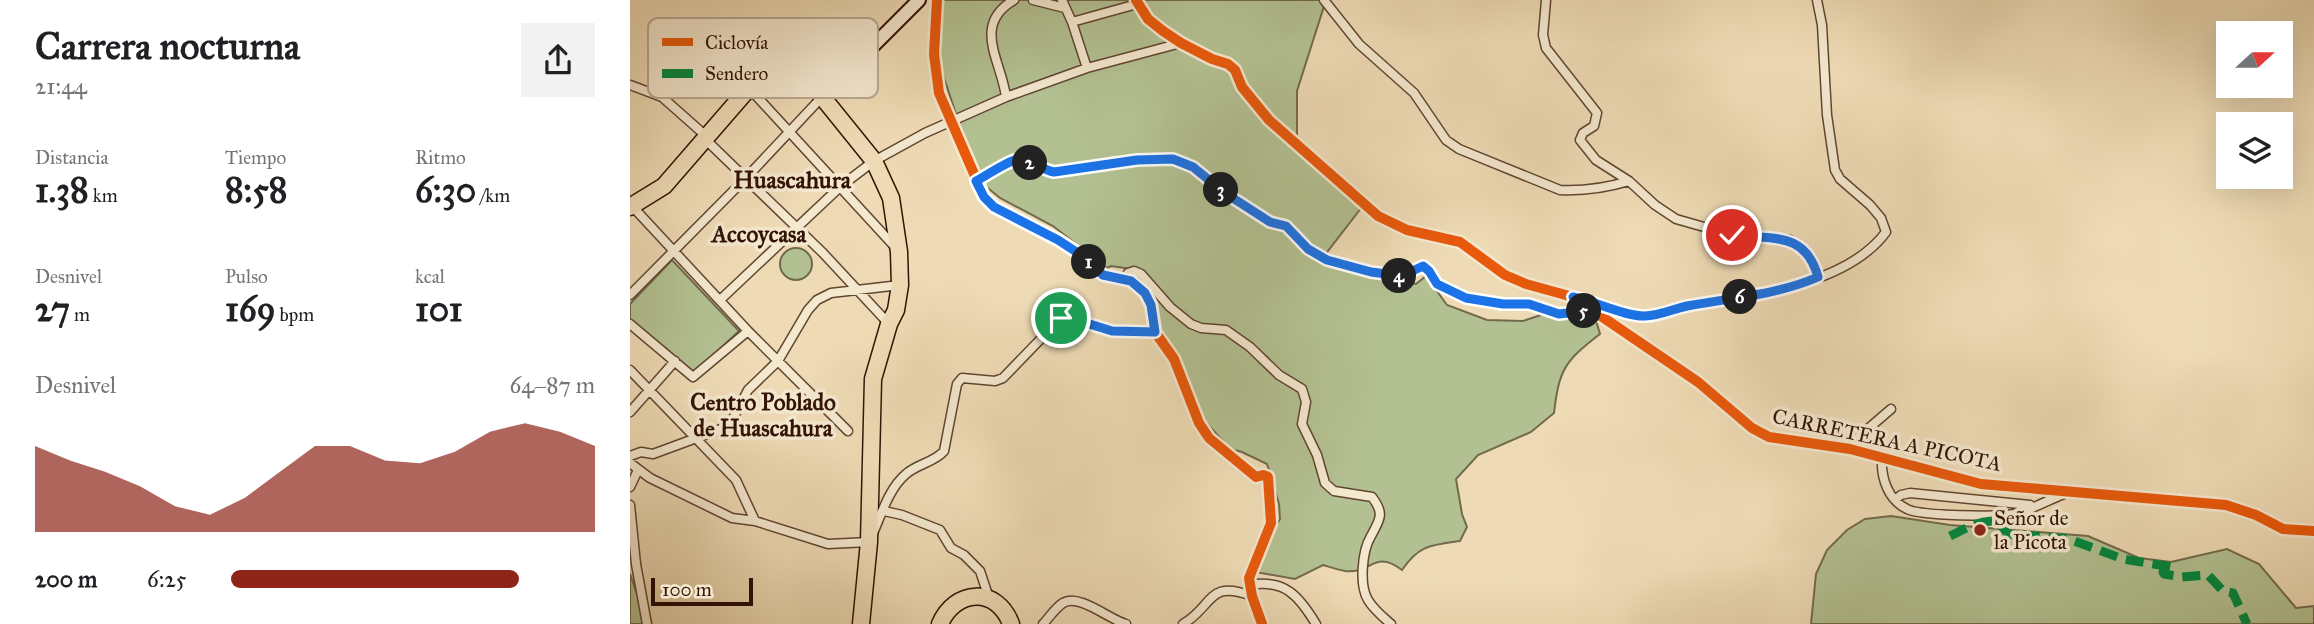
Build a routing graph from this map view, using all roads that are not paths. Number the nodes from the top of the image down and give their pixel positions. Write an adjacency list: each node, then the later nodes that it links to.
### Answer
1 (919, 0): 11 (street)
2 (937, 0): 22 (street)
3 (1014, 0): 16 (street)
4 (1033, 0): 9 (street)
5 (1324, 0): 28 (street)
6 (1546, 0): 28 (street)
7 (1817, 0): 34 (street)
8 (1136, 2): 10 (street); 12 (street, CARRETERA A PICOTA)
9 (1064, 4): 10 (street)
10 (1072, 22): 13 (street)
11 (878, 41)
12 (1181, 43): 13 (street); 39 (street, CARRETERA A PICOTA)
13 (1087, 68): 16 (street)
14 (630, 85): 15 (street)
15 (648, 92)
16 (1006, 97): 22 (street)
17 (663, 98): 24 (street)
18 (740, 98): 24 (highway)
19 (758, 98): 23 (street)
20 (821, 98): 23 (street)
21 (823, 98): 25 (highway)
22 (952, 122): 25 (street); 27 (street)
23 (790, 132): 26 (street); 29 (street)
24 (705, 137): 26 (street); 30 (highway)
25 (874, 161): 29 (street); 33 (highway)
26 (746, 178): 31 (street); 32 (street)
27 (976, 181): 35 (street); 41 (street)
28 (1629, 181): 34 (street)
29 (841, 186): 31 (street); 33 (street)
30 (631, 207): 32 (street)
31 (797, 227): 37 (street); 40 (street)
32 (673, 251): 38 (street); 40 (street)
33 (899, 252): 36 (highway)
34 (1818, 277): 39 (street)
35 (1124, 279): 45 (street); 80 (street)
36 (900, 285): 37 (street); 43 (highway)
37 (855, 289): 43 (street); 46 (street)
38 (630, 295)
39 (1573, 297): 41 (street, CARRETERA A PICOTA)
40 (720, 300): 44 (street)
41 (1592, 310): 54 (street, CARRETERA A PICOTA)
42 (630, 324): 47 (street)
43 (888, 324): 67 (highway)
44 (748, 331): 46 (street); 47 (street)
45 (1155, 332): 64 (street); 68 (street)
46 (778, 360): 52 (street); 53 (street)
47 (675, 361): 49 (street)
48 (630, 370): 49 (street)
49 (650, 391): 51 (street); 53 (street)
50 (1891, 410): 54 (street)
51 (630, 412)
52 (848, 431)
53 (695, 438): 55 (street); 65 (street)
54 (1850, 449): 56 (street, CARRETERA A PICOTA)
55 (630, 456)
56 (1882, 459): 60 (street, CARRETERA A PICOTA); 61 (street)
57 (630, 463): 58 (street)
58 (638, 470): 59 (street); 65 (street)
59 (630, 488)
60 (2067, 492): 63 (street); 66 (street, CARRETERA A PICOTA)
61 (1896, 499): 63 (street); 63 (street)
62 (630, 505): 72 (street)
63 (2033, 506)
64 (884, 511): 67 (street); 70 (street)
65 (754, 521): 67 (street)
66 (2314, 531)
67 (869, 542): 71 (highway)
68 (1250, 585): 69 (street); 79 (street)
69 (1252, 596): 77 (street); 78 (street)
70 (989, 598): 73 (highway); 74 (highway)
71 (864, 622)
72 (647, 624)
73 (940, 624)
74 (1011, 624)
75 (1043, 624): 76 (street)
76 (1126, 624)
77 (1183, 624)
78 (1262, 624)
79 (1316, 624)
80 (1391, 624)

